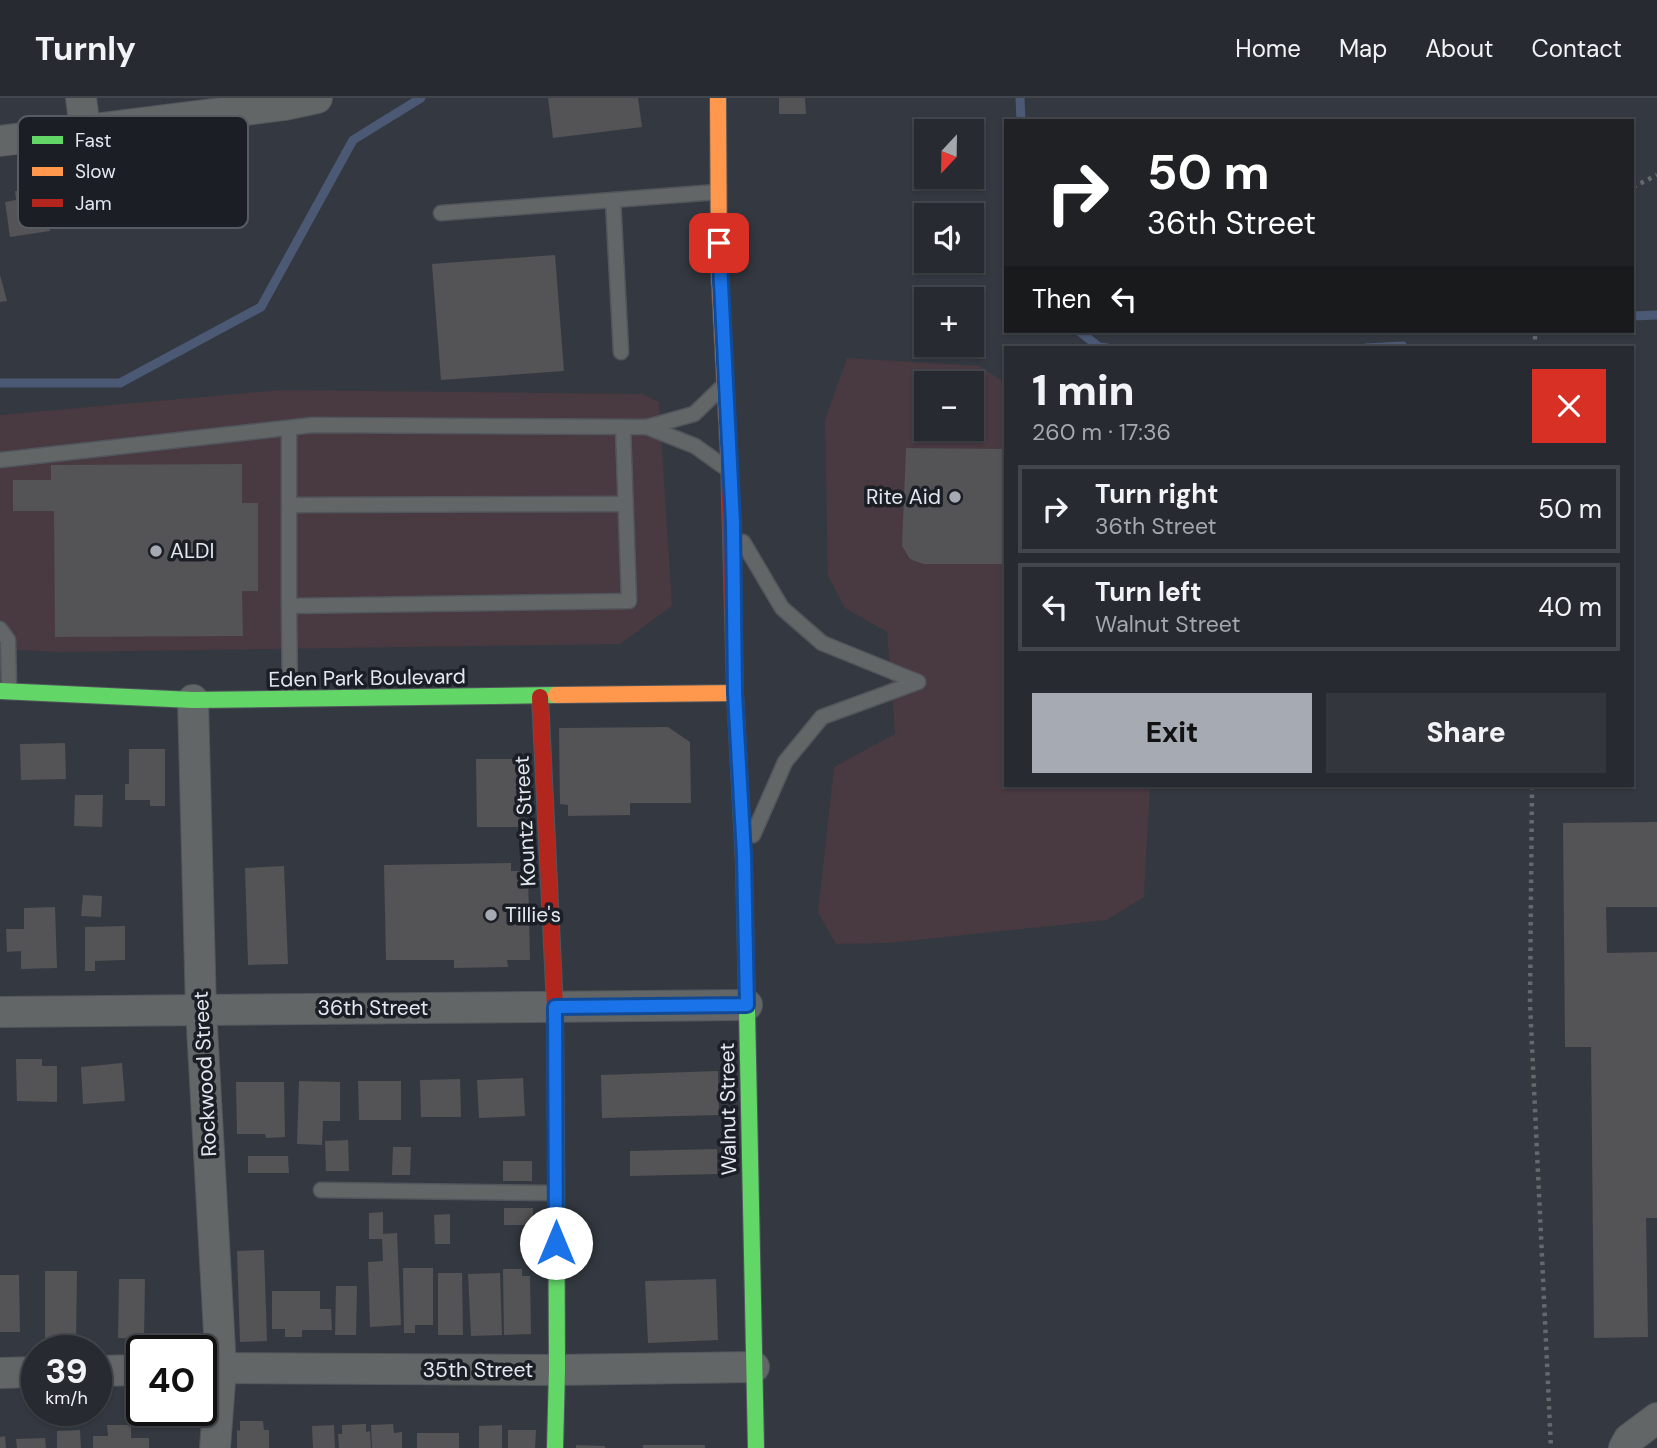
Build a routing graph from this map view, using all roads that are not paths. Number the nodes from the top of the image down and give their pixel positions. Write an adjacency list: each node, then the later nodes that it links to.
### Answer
1 (81, 98): 4 (street)
2 (317, 98): 5 (street)
3 (718, 98): 8 (main road, Walnut Street)
4 (83, 116)
5 (193, 116)
6 (18, 138): 7 (street)
7 (0, 141)
8 (718, 191): 9 (lane); 12 (main road, Walnut Street)
9 (613, 200): 10 (lane); 11 (lane)
10 (441, 212)
11 (621, 352)
12 (725, 385): 14 (lane); 17 (main road, Walnut Street)
13 (623, 427): 14 (lane); 15 (lane); 18 (lane)
14 (647, 427): 17 (lane)
15 (289, 428): 16 (lane); 19 (lane)
16 (0, 460)
17 (730, 471): 20 (main road, Walnut Street)
18 (625, 504): 19 (lane); 21 (lane)
19 (289, 505): 21 (lane)
20 (733, 523): 24 (main road, Walnut Street); 28 (lane)
21 (289, 606): 26 (lane)
22 (0, 629): 23 (lane)
23 (5, 691): 27 (main road, Eden Park Boulevard)
24 (735, 693): 25 (main road, Eden Park Boulevard); 28 (main road, Walnut Street)
25 (540, 697): 26 (main road, Eden Park Boulevard); 30 (main road, Kountz Street)
26 (290, 699): 27 (main road, Eden Park Boulevard)
27 (193, 701): 31 (street, Rockwood Street)
28 (744, 855): 29 (main road, Walnut Street)
29 (747, 1005): 30 (street, 36th Street); 36 (main road, Walnut Street)
30 (555, 1007): 31 (street, 36th Street); 34 (main road, Kountz Street)
31 (201, 1009): 32 (street, 36th Street); 35 (street, Rockwood Street)
32 (0, 1012)
33 (321, 1189): 34 (lane)
34 (556, 1192): 38 (main road, Kountz Street)
35 (210, 1335)
36 (754, 1367): 38 (street, 35th Street); 45 (main road, Walnut Street)
37 (217, 1368): 38 (street, 35th Street)
38 (557, 1370): 44 (main road, Kountz Street)
39 (21, 1372): 40 (street)
40 (0, 1373)
41 (1657, 1418): 46 (street)
42 (214, 1426): 43 (street, Rockwood Street)
43 (215, 1448)
44 (555, 1448)
45 (756, 1448)
46 (1624, 1448)

